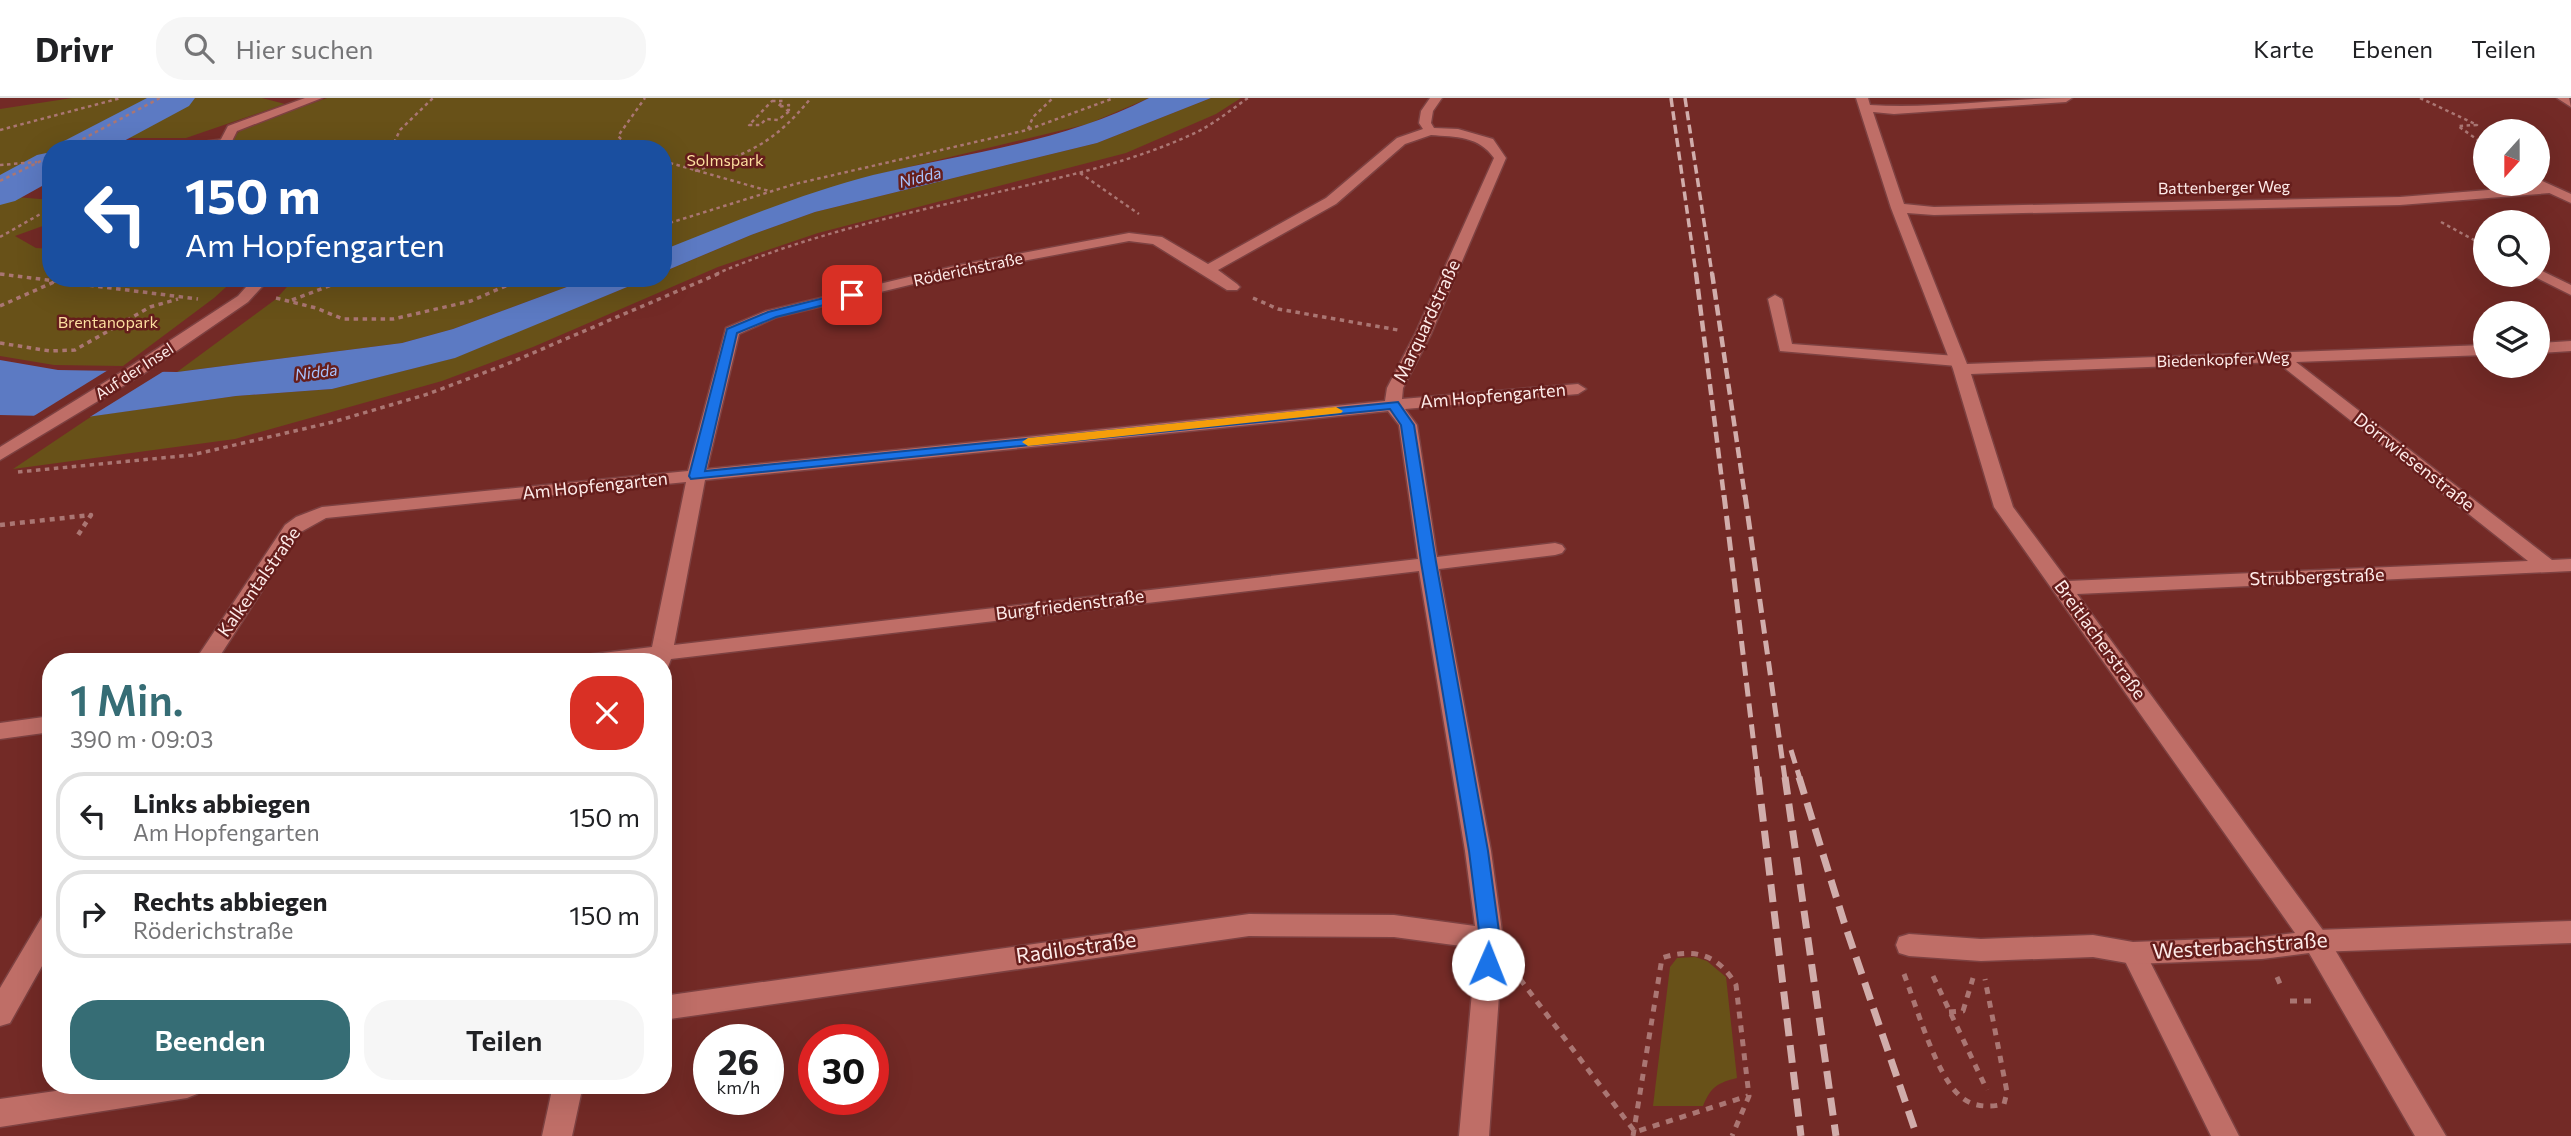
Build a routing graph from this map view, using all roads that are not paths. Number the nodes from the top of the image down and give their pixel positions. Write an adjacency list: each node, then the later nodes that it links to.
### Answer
1 (316, 98): 8 (street)
2 (1436, 98): 7 (street)
3 (2066, 98): 5 (street)
4 (2562, 98): 6 (lane)
5 (1864, 103): 12 (street, Breitlacherstraße)
6 (2571, 104)
7 (1430, 131): 13 (street, Marquardstraße); 25 (street, Marquardstraße)
8 (228, 140)
9 (2550, 189): 11 (lane)
10 (2473, 193): 12 (street, Battenberger Weg)
11 (2571, 199)
12 (1898, 208): 23 (street, Breitlacherstraße)
13 (1208, 270): 16 (street); 27 (street, Röderichstraße)
14 (2550, 280): 17 (lane)
15 (254, 287): 26 (street, Auf der Insel)
16 (1232, 288)
17 (2571, 291)
18 (1775, 299): 23 (lane)
19 (2571, 346): 20 (street)
20 (2550, 347)
21 (2473, 350): 22 (street, Biedenkopfer Weg)
22 (2280, 357): 23 (street, Biedenkopfer Weg); 32 (street, Dörrwiesenstraße)
23 (1959, 365): 33 (street, Breitlacherstraße)
24 (1578, 389): 25 (street, Am Hopfengarten)
25 (1393, 405): 27 (street, Am Hopfengarten); 30 (street, Marquardstraße)
26 (6, 452)
27 (696, 476): 28 (street, Am Hopfengarten); 35 (street, Röderichstraße)
28 (322, 513): 34 (street, Kalkentalstraße)
29 (1555, 549): 30 (street, Burgfriedenstraße)
30 (1428, 562): 36 (street, Burgfriedenstraße); 40 (street, Marquardstraße)
31 (2571, 565): 32 (street, Strubbergstraße)
32 (2549, 567): 33 (street, Strubbergstraße)
33 (2063, 588): 42 (street, Breitlacherstraße)
34 (211, 653)
35 (661, 653)
36 (672, 656)
37 (42, 725): 38 (street)
38 (0, 731)
39 (2571, 932): 42 (street, Westerbachstraße)
40 (1490, 939): 45 (street, Radilostraße); 51 (street, Marquardstraße)
41 (42, 941): 46 (street)
42 (2316, 941): 43 (street, Westerbachstraße); 53 (street, Breitlacherstraße)
43 (2133, 953): 44 (street, Westerbachstraße); 52 (lane)
44 (1905, 957)
45 (672, 1007)
46 (0, 1014)
47 (127, 1094): 49 (street)
48 (566, 1094): 50 (street)
49 (0, 1113)
50 (557, 1136)
51 (1474, 1136)
52 (2225, 1136)
53 (2431, 1136)

